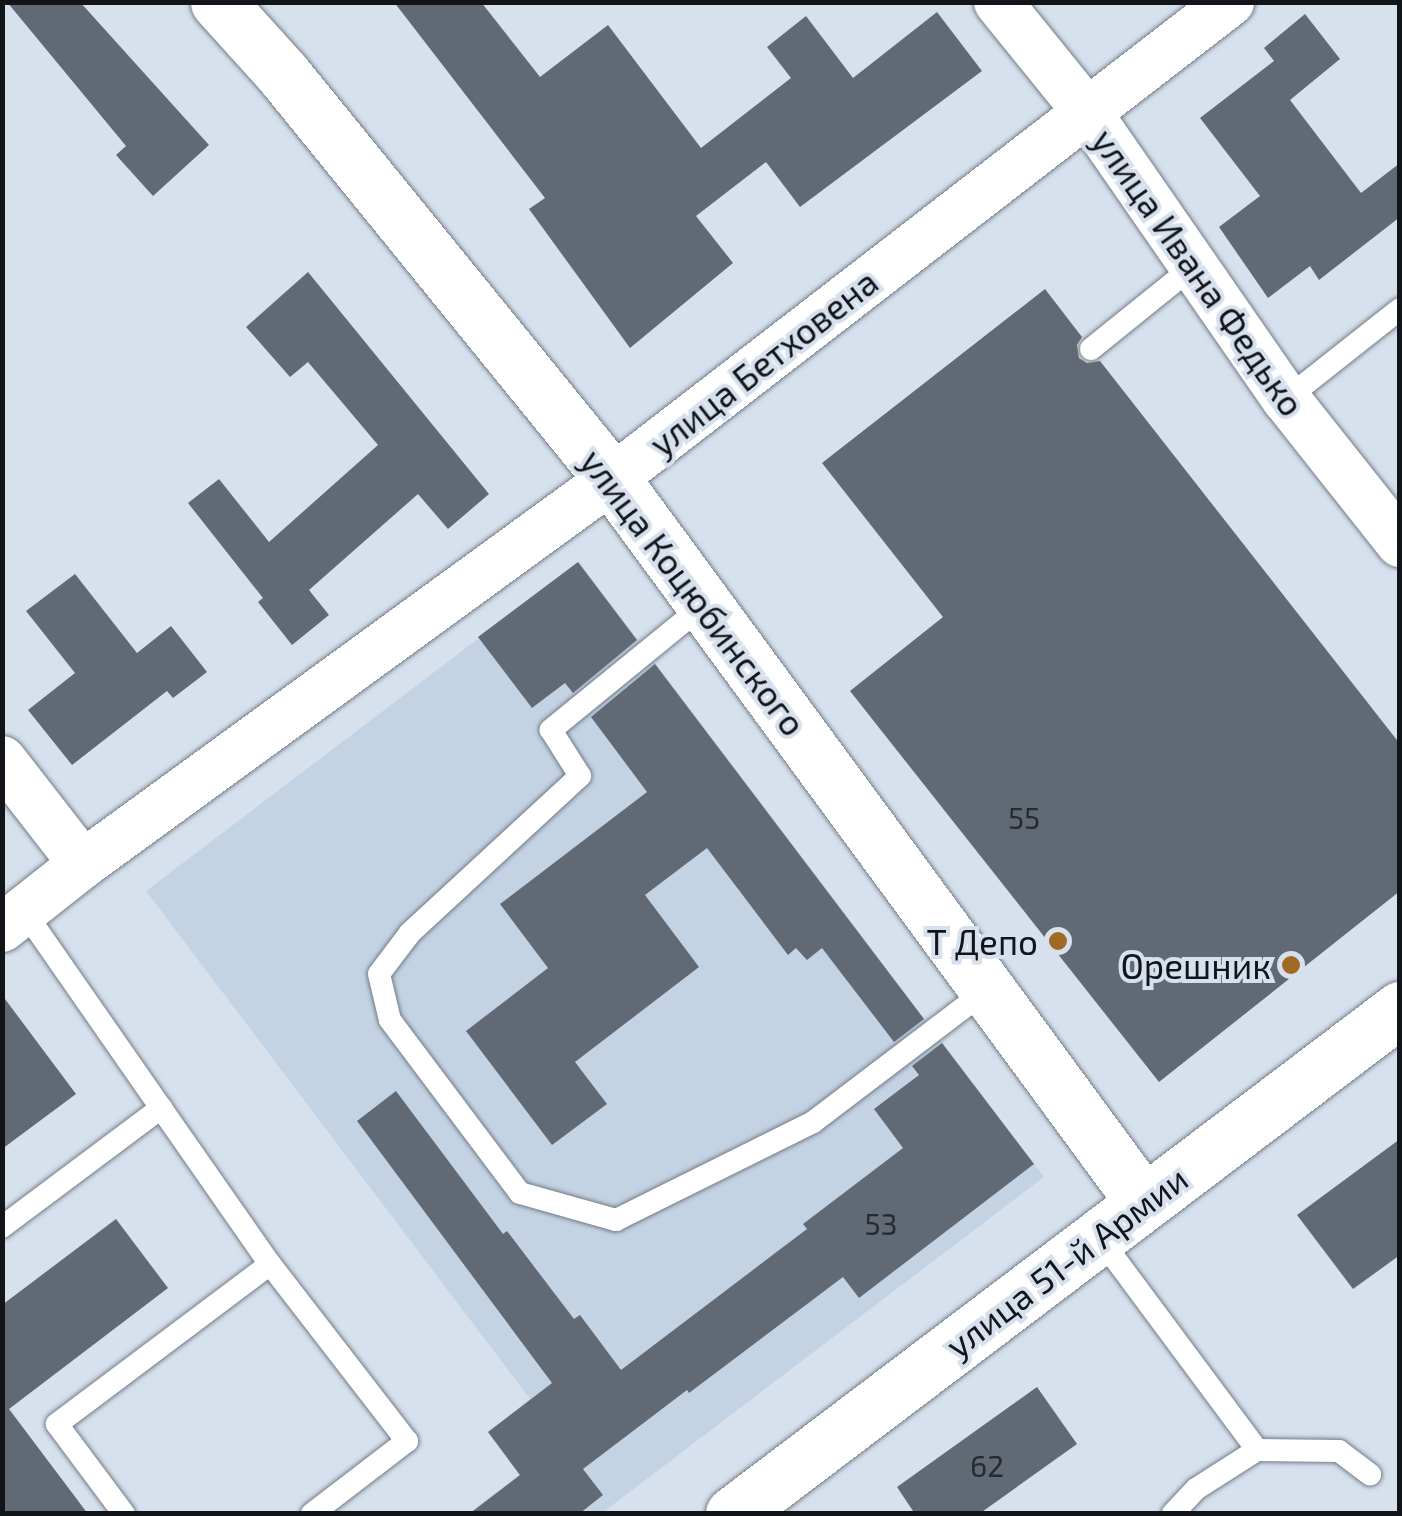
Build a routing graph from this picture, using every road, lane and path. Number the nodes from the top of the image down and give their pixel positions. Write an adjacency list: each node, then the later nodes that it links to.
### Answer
1 (218, 2): 9 (main road, улица Коцюбинского)
2 (998, 2): 4 (street, улица Ивана Федько)
3 (1230, 2): 4 (street, улица Бетховена)
4 (1087, 112): 5 (street, улица Ивана Федько); 9 (street, улица Бетховена)
5 (1194, 266): 7 (lane); 8 (street, улица Ивана Федько)
6 (1400, 309): 8 (lane)
7 (1091, 349)
8 (1286, 400): 10 (street, улица Ивана Федько)
9 (612, 479): 11 (main road, улица Коцюбинского); 13 (street, улица Бетховена)
10 (1400, 543)
11 (704, 604): 15 (main road, улица Коцюбинского); 15 (lane)
12 (2, 760): 13 (street)
13 (84, 864): 14 (street, улица Бетховена)
14 (13, 919): 17 (lane)
15 (988, 990): 18 (main road, улица Коцюбинского)
16 (1388, 1025): 18 (main road, улица 51-й Армии)
17 (162, 1108): 19 (lane); 21 (lane)
18 (1144, 1203): 20 (main road, улица 51-й Армии)
19 (2, 1227)
20 (1098, 1237): 22 (lane); 26 (main road, улица 51-й Армии)
21 (270, 1264): 24 (lane); 25 (lane)
22 (1257, 1450): 23 (lane); 27 (lane)
23 (1370, 1474)
24 (124, 1514)
25 (312, 1514)
26 (732, 1514)
27 (1173, 1514)

